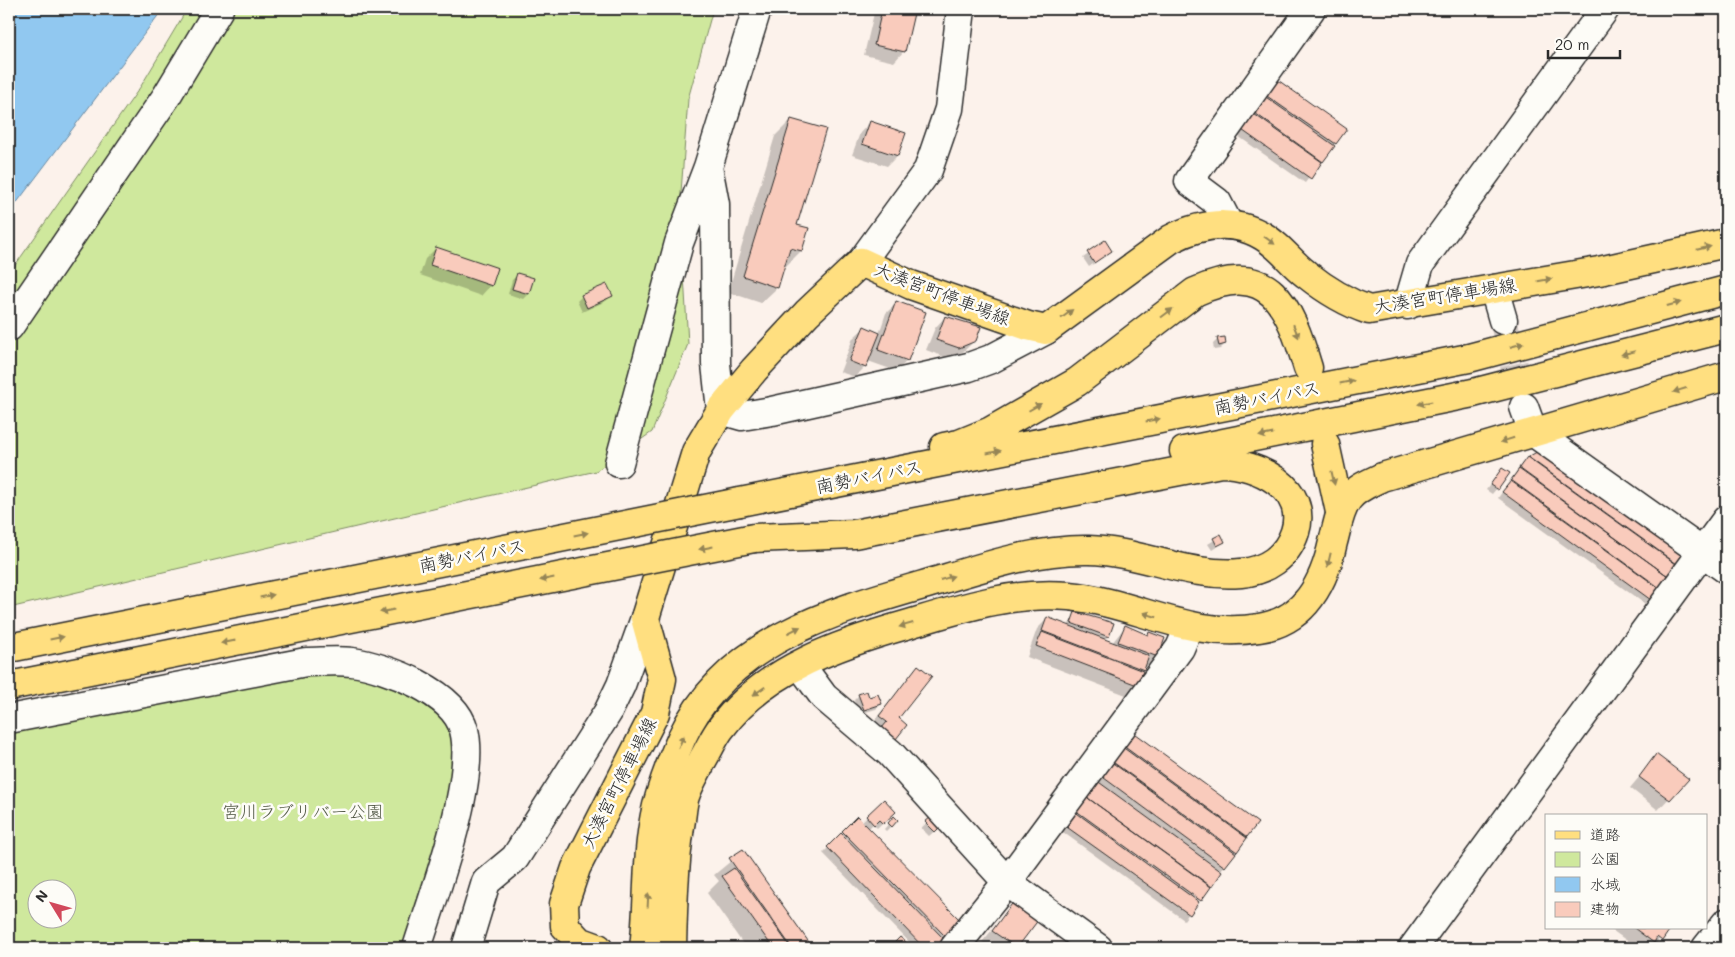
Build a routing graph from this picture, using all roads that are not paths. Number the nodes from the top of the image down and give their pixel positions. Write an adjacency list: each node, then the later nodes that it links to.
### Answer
1 (219, 9): 14 (street)
2 (756, 9): 6 (street)
3 (961, 9): 9 (street)
4 (1311, 9): 7 (street)
5 (1605, 9): 12 (street)
6 (708, 166): 19 (street); 22 (street)
7 (1229, 224): 12 (main road, 大湊宮町停車場線, one-way to 12); 16 (main road, 大湊宮町停車場線, one-way to 7)
8 (1726, 243): 10 (main road, 大湊宮町停車場線, one-way to 8)
9 (861, 262): 16 (main road, 大湊宮町停車場線); 19 (main road, 大湊宮町停車場線)
10 (1494, 289): 12 (main road, 大湊宮町停車場線); 13 (street)
11 (1726, 290): 23 (main road, 南勢バイパス, one-way to 11)
12 (1408, 305)
13 (1503, 320)
14 (9, 327)
15 (1726, 328): 26 (main road, 南勢バイパス, one-way to 26)
16 (1046, 330): 19 (street)
17 (1308, 368): 23 (main road, one-way to 17)
18 (1726, 376): 20 (main road, one-way to 20)
19 (720, 410): 29 (main road, 大湊宮町停車場線)
20 (1528, 419): 24 (main road, one-way to 24); 27 (street)
21 (1325, 444): 24 (main road, one-way to 24)
22 (619, 463)
23 (740, 502): 31 (main road, 南勢バイパス, one-way to 23, bridge)
24 (1340, 512): 30 (main road, one-way to 30)
25 (1726, 520): 27 (street)
26 (754, 538): 33 (main road, 南勢バイパス, one-way to 33, bridge); 40 (main road, one-way to 26)
27 (1703, 552): 28 (street); 44 (street)
28 (1726, 569)
29 (645, 618): 38 (street); 39 (main road, 大湊宮町停車場線)
30 (1189, 627): 32 (main road, one-way to 32); 35 (street)
31 (9, 648)
32 (801, 666): 35 (street); 41 (main road, one-way to 41)
33 (9, 686)
34 (9, 719): 37 (street)
35 (1006, 882): 42 (street); 43 (street)
36 (1726, 923): 45 (street)
37 (417, 948)
38 (466, 948)
39 (598, 948)
40 (644, 948)
41 (672, 948)
42 (954, 948)
43 (1098, 948)
44 (1413, 948)
45 (1706, 948)

